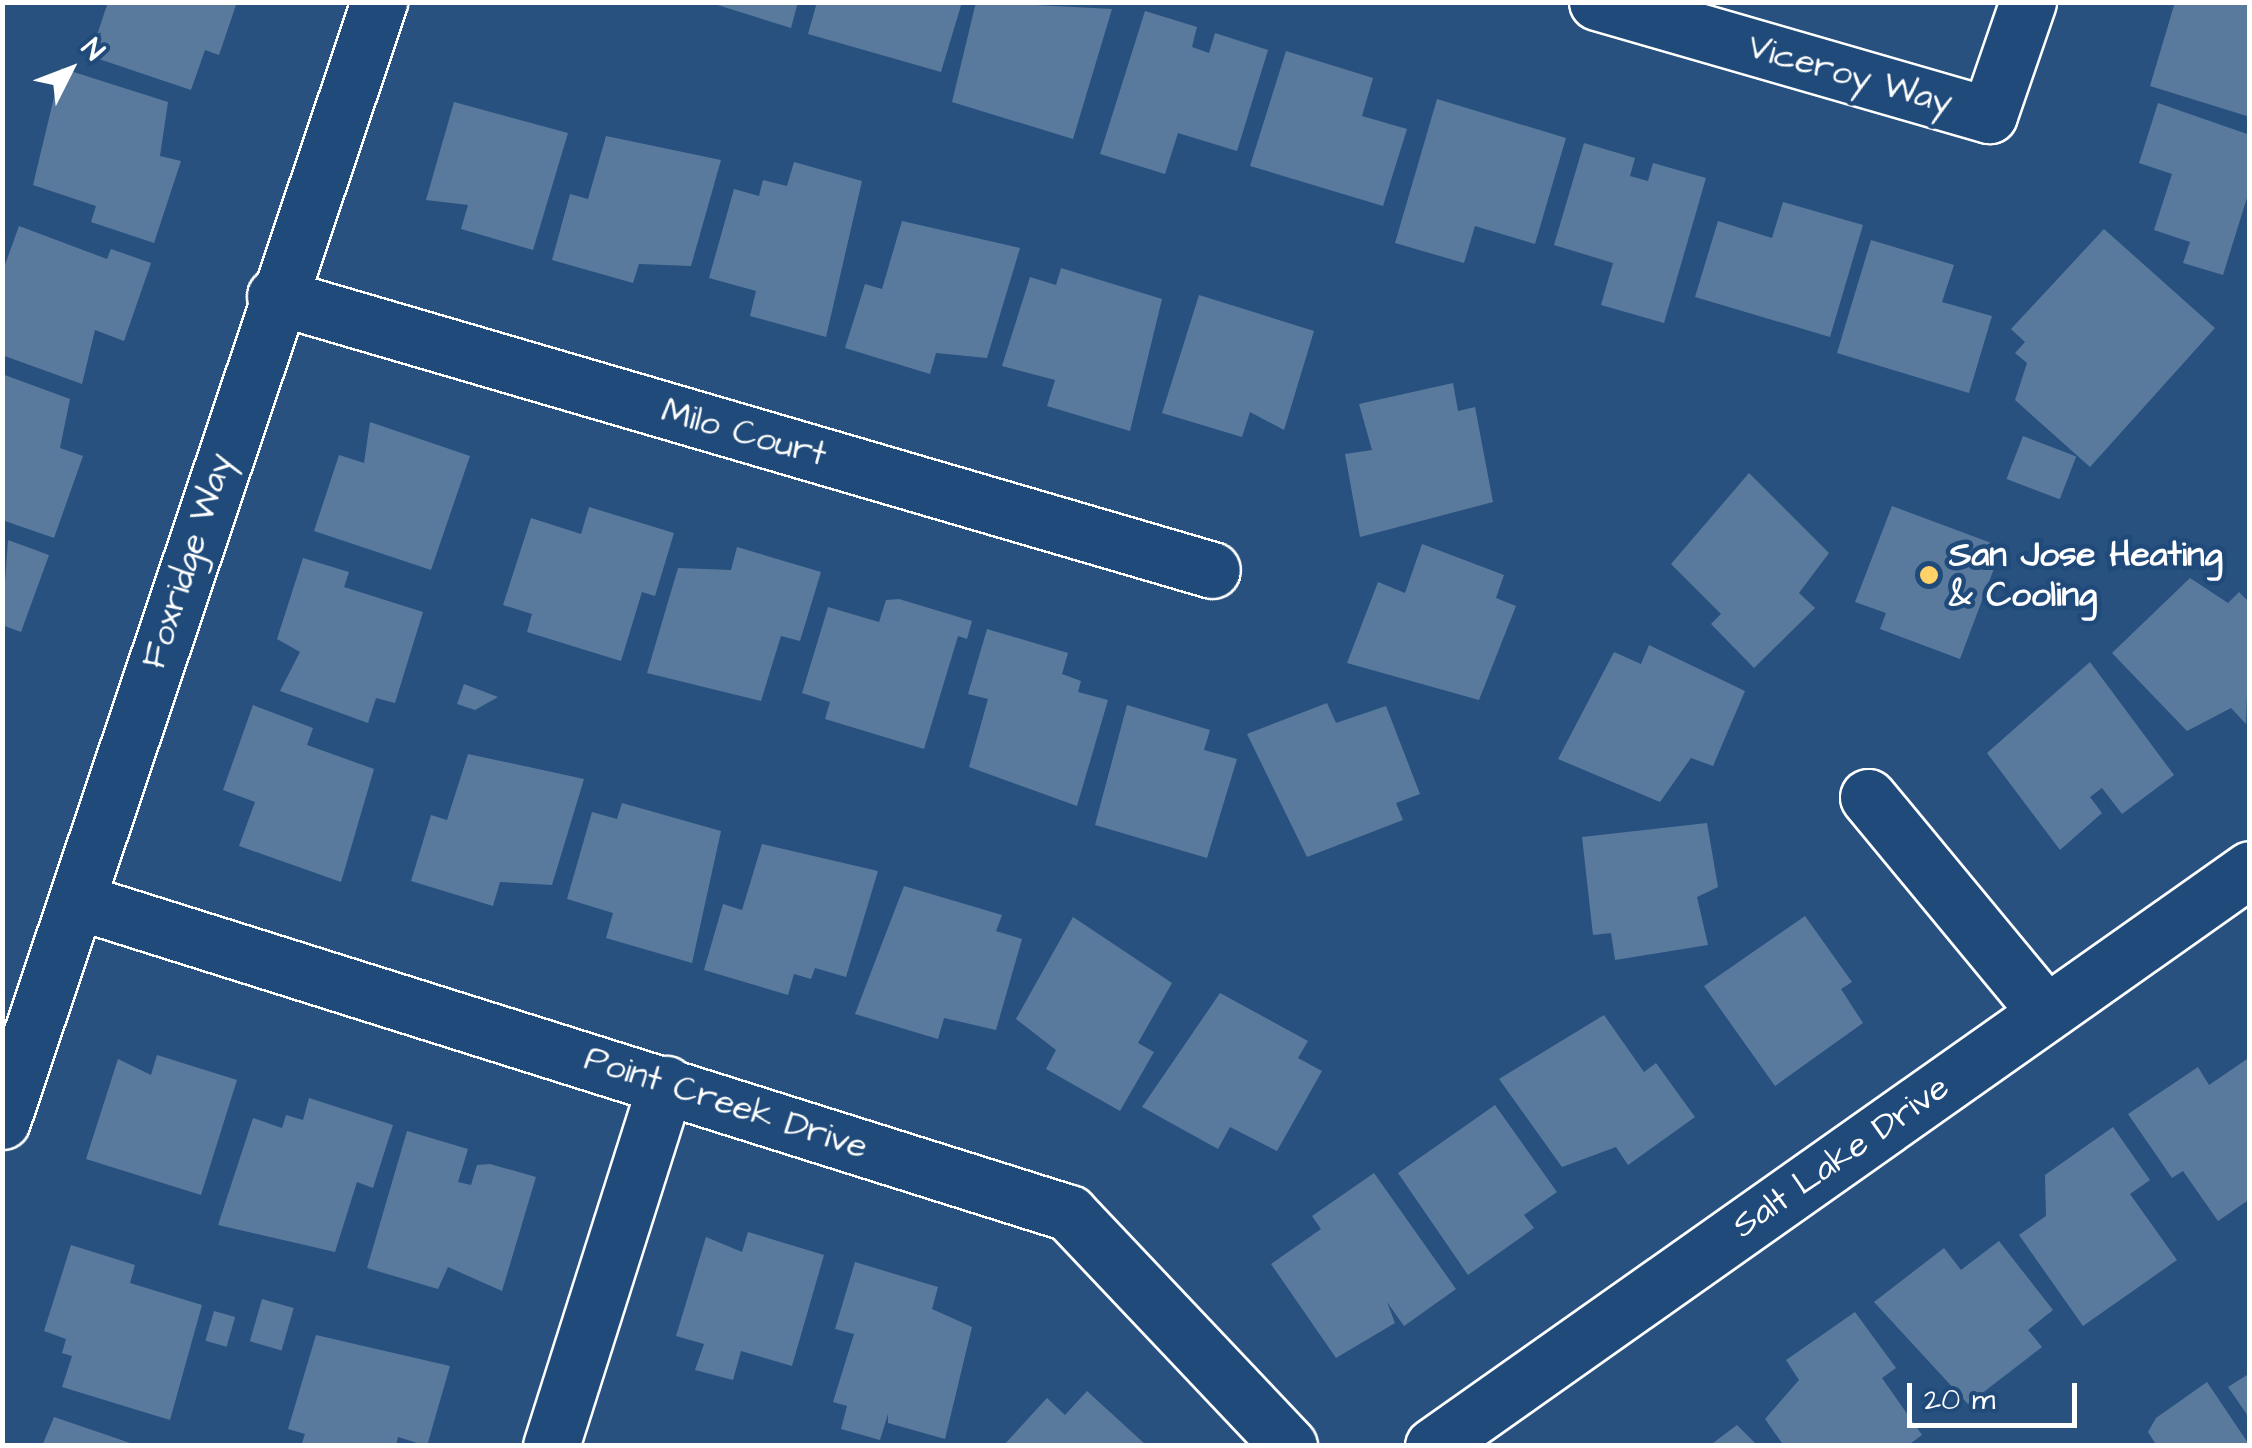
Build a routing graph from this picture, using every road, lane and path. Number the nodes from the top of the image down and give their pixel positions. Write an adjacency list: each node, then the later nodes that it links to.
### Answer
1 (379, 2): 4 (street, Foxridge Way)
2 (1597, 2): 3 (street, Viceroy Way)
3 (2028, 2)
4 (275, 296): 5 (street, Milo Court); 8 (street, Foxridge Way)
5 (1212, 570)
6 (1868, 797): 9 (street)
7 (2250, 869): 9 (street, Salt Lake Drive)
8 (76, 901): 10 (street, Point Creek Drive); 11 (street, Foxridge Way)
9 (2046, 1012): 14 (street, Salt Lake Drive)
10 (666, 1084): 12 (street); 13 (street, Point Creek Drive)
11 (2, 1121)
12 (551, 1446)
13 (1289, 1446)
14 (1433, 1446)

